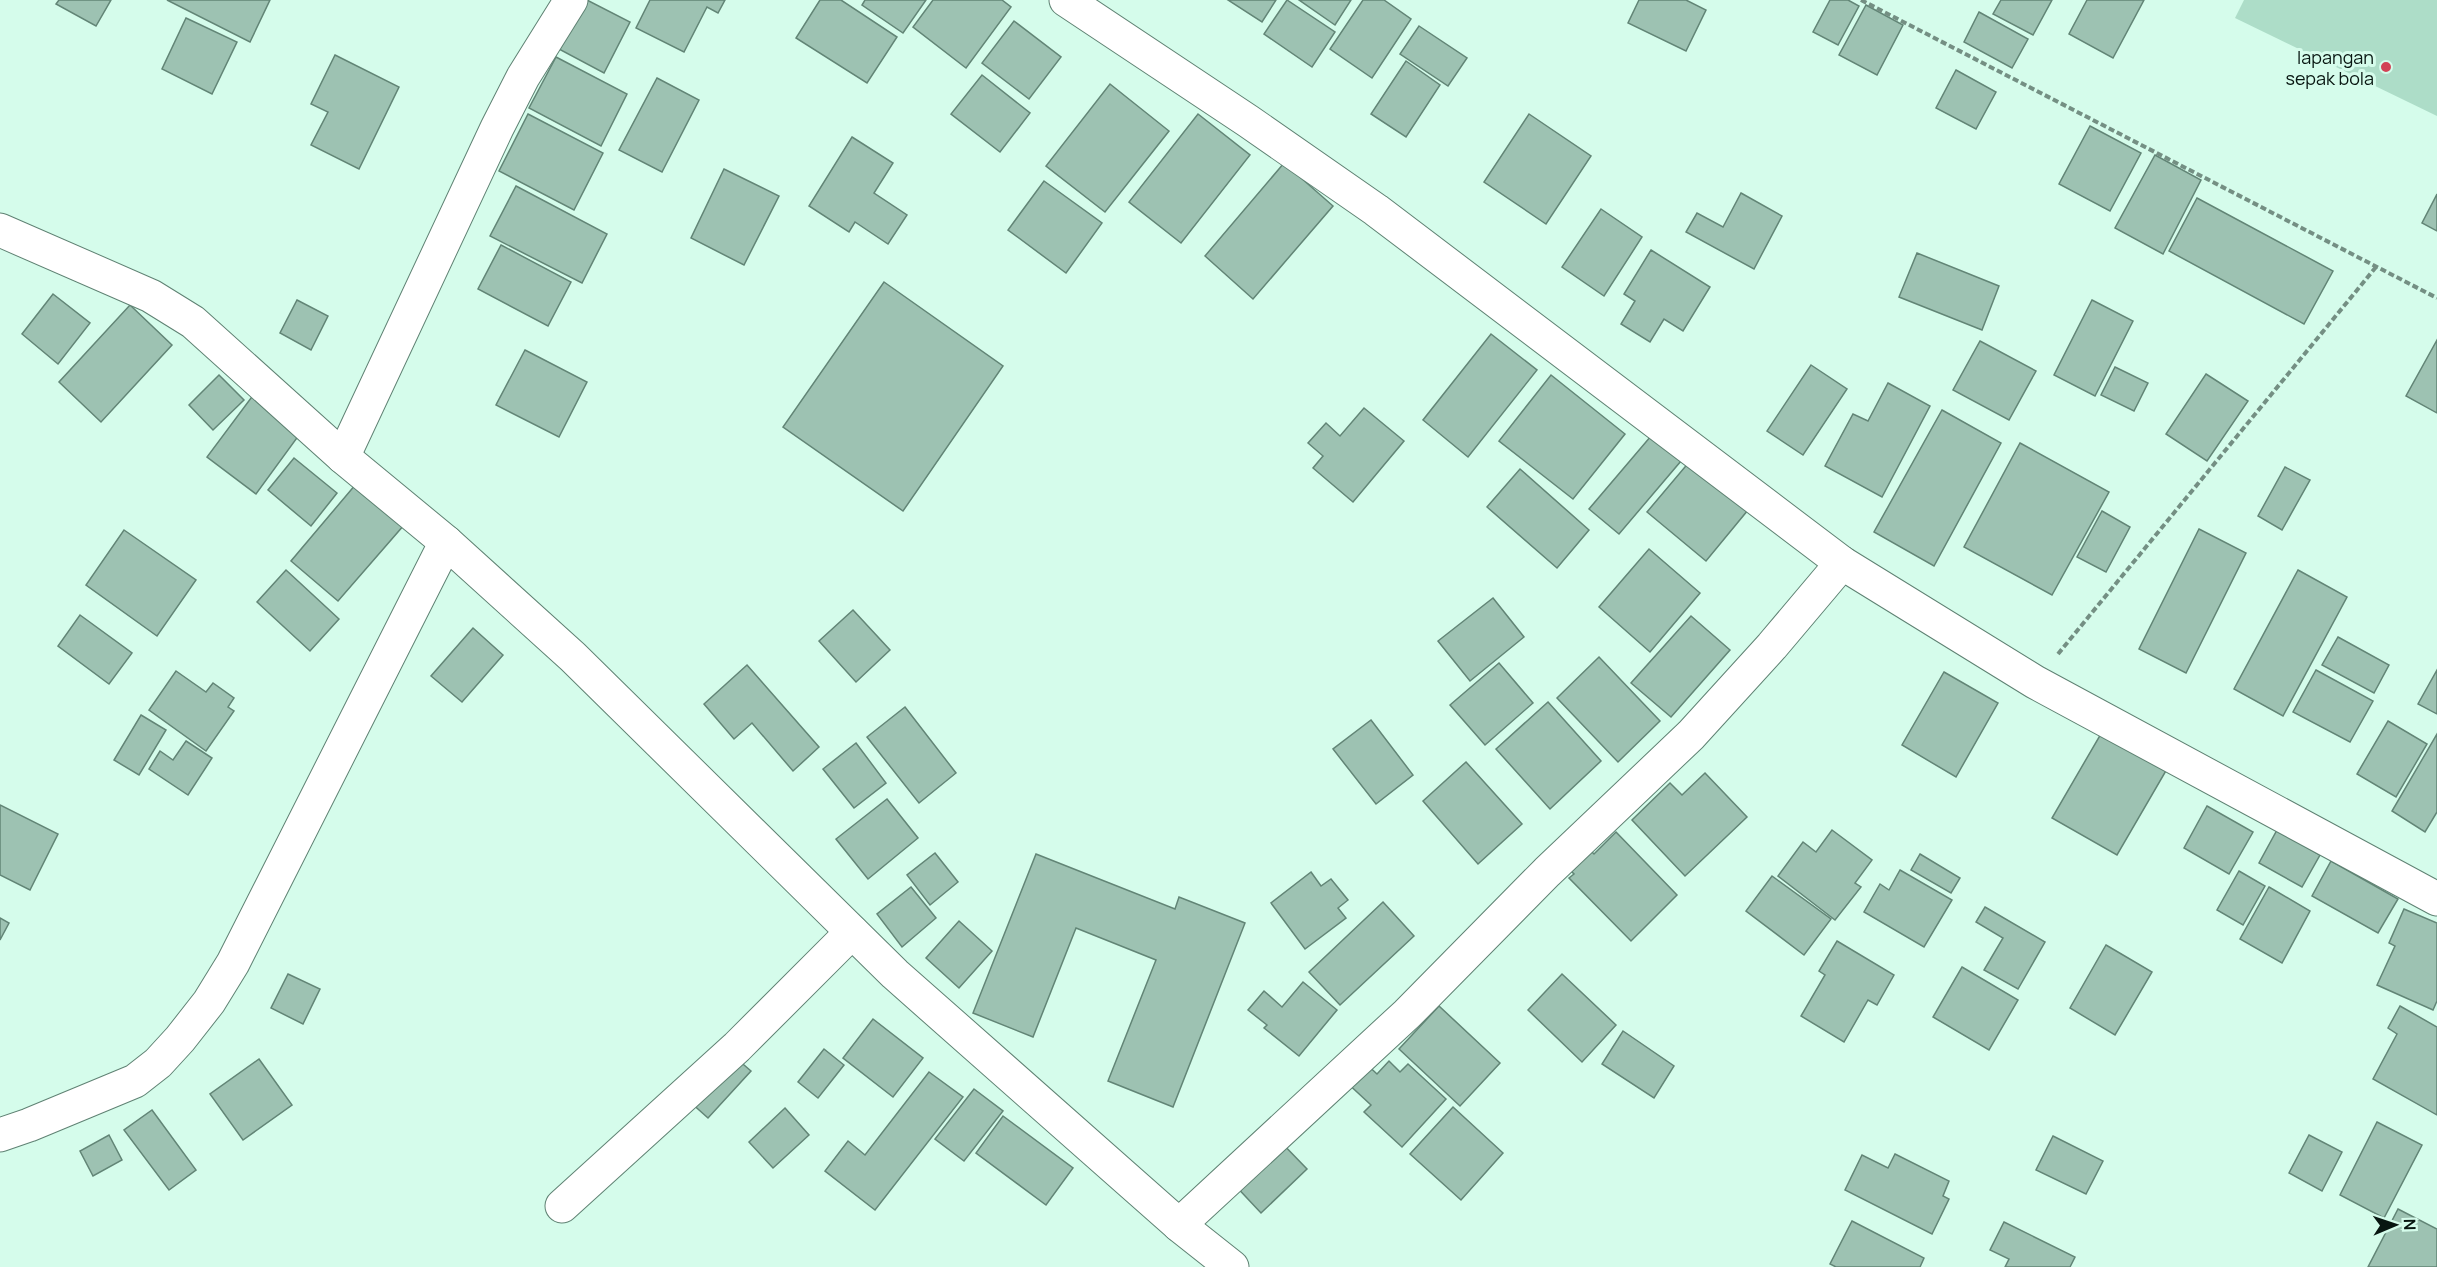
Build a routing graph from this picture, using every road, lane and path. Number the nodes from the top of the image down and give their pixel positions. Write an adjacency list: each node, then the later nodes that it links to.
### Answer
1 (571, 0): 7 (street)
2 (1066, 0): 9 (street)
3 (1862, 0): 5 (path)
4 (0, 230): 7 (street)
5 (2376, 267): 6 (path); 10 (path)
6 (2437, 298)
7 (343, 457): 8 (street)
8 (446, 542): 12 (street); 13 (street)
9 (1842, 563): 10 (street); 15 (street)
10 (2035, 682): 11 (street)
11 (2437, 899)
12 (852, 932): 14 (street); 15 (street)
13 (0, 1134)
14 (562, 1206)
15 (1179, 1225): 16 (street)
16 (1232, 1267)

